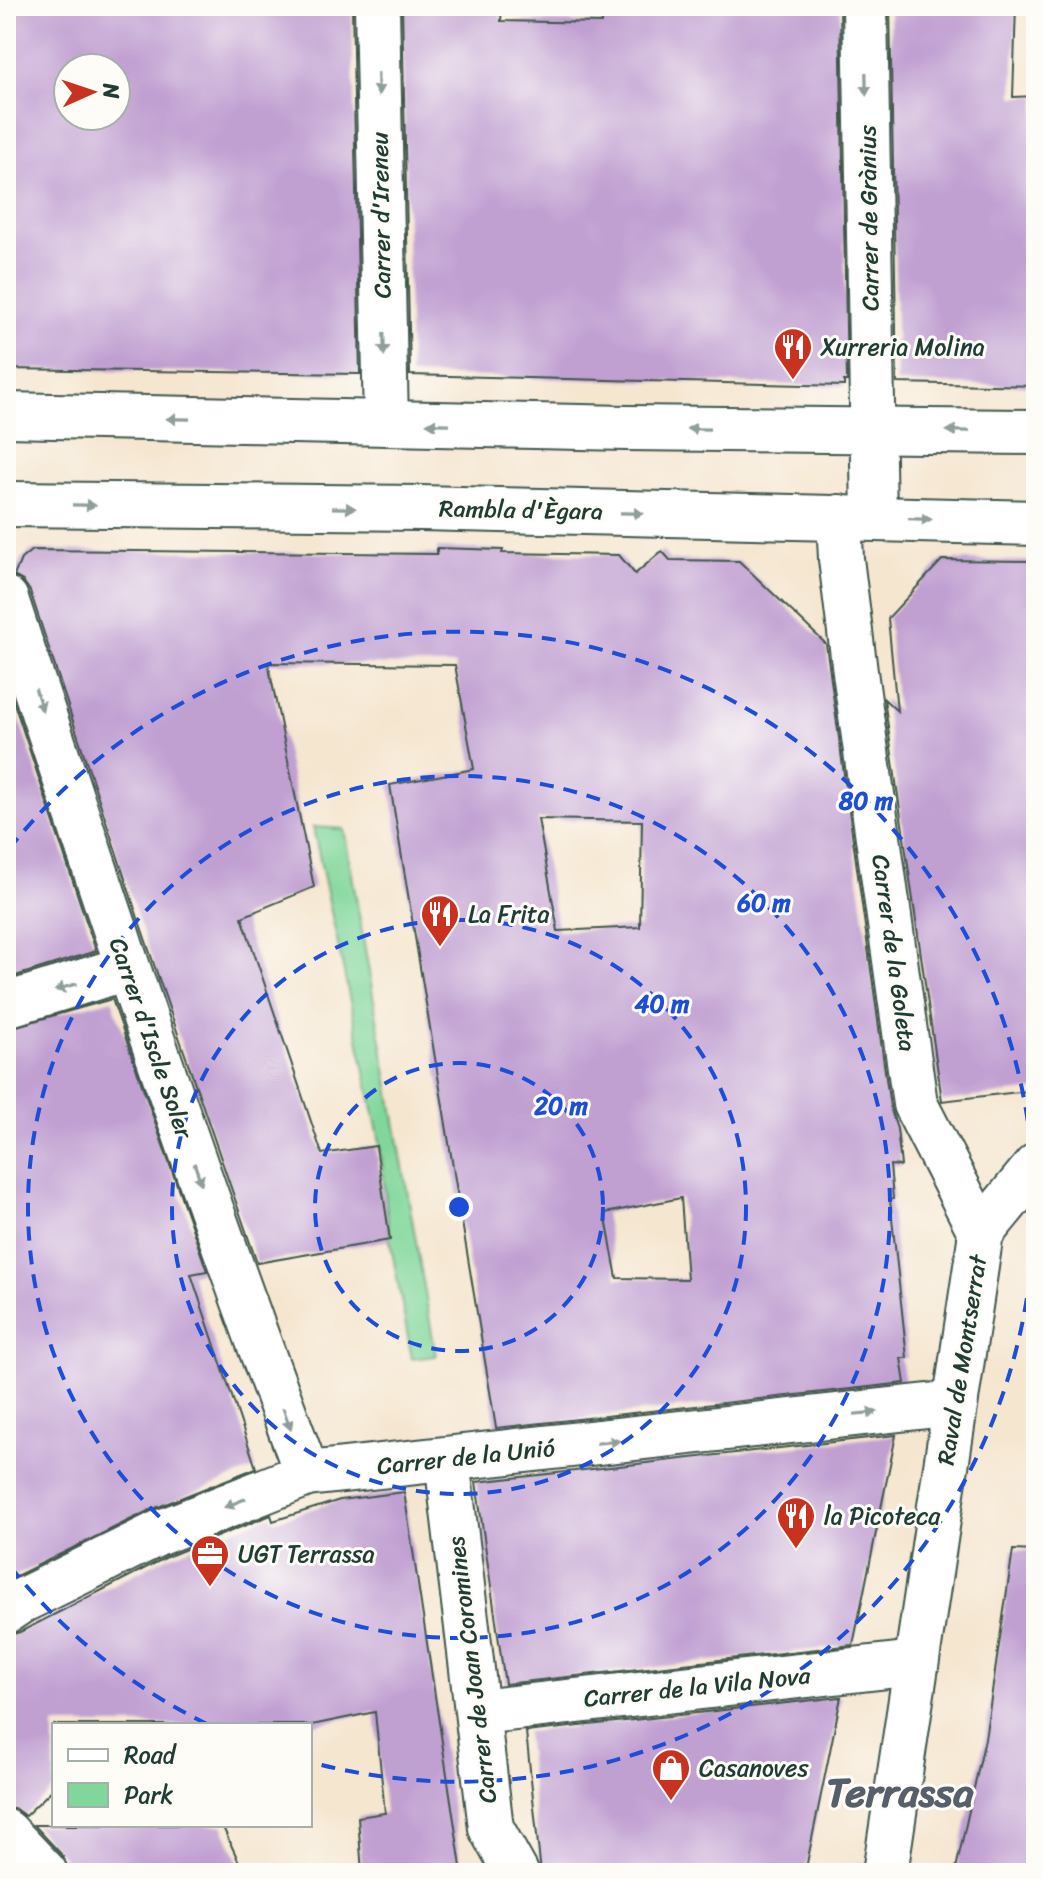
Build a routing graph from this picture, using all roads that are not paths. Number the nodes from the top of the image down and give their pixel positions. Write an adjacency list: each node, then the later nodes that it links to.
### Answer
1 (377, 6): 4 (street, Carrer d'Ireneu, one-way to 4)
2 (865, 6): 5 (street, Carrer de Grànius, one-way to 5)
3 (6, 415): 4 (street, one-way to 3)
4 (386, 423): 5 (street, one-way to 4)
5 (872, 431): 6 (street, one-way to 5); 8 (street, Carrer de Grànius)
6 (1036, 432)
7 (6, 504): 8 (street, Rambla d'Ègara, one-way to 8)
8 (857, 517): 9 (street, Rambla d'Ègara, one-way to 9); 13 (street, Carrer de la Goleta)
9 (1036, 523)
10 (6, 599): 11 (street, Carrer d'Iscle Soler, one-way to 11)
11 (127, 968): 12 (street, one-way to 12); 18 (street, Carrer d'Iscle Soler, one-way to 18)
12 (6, 1005)
13 (915, 1104): 15 (street, Raval de Montserrat)
14 (1036, 1166): 15 (street, Raval de Montserrat)
15 (981, 1233): 16 (street, Raval de Montserrat)
16 (955, 1403): 17 (street, Carrer de la Unió, one-way to 16); 20 (street, Raval de Montserrat)
17 (447, 1460): 18 (street, Carrer de la Unió); 21 (street, Carrer de Joan Coromines)
18 (307, 1474): 19 (street, Carrer de la Unió, one-way to 19)
19 (6, 1611)
20 (915, 1663): 21 (street, Carrer de la Vila Nova); 23 (street, Raval de Montserrat)
21 (479, 1712): 25 (street, Carrer de Joan Coromines)
22 (6, 1832): 24 (street)
23 (879, 1871)
24 (45, 1873)
25 (516, 1873)

